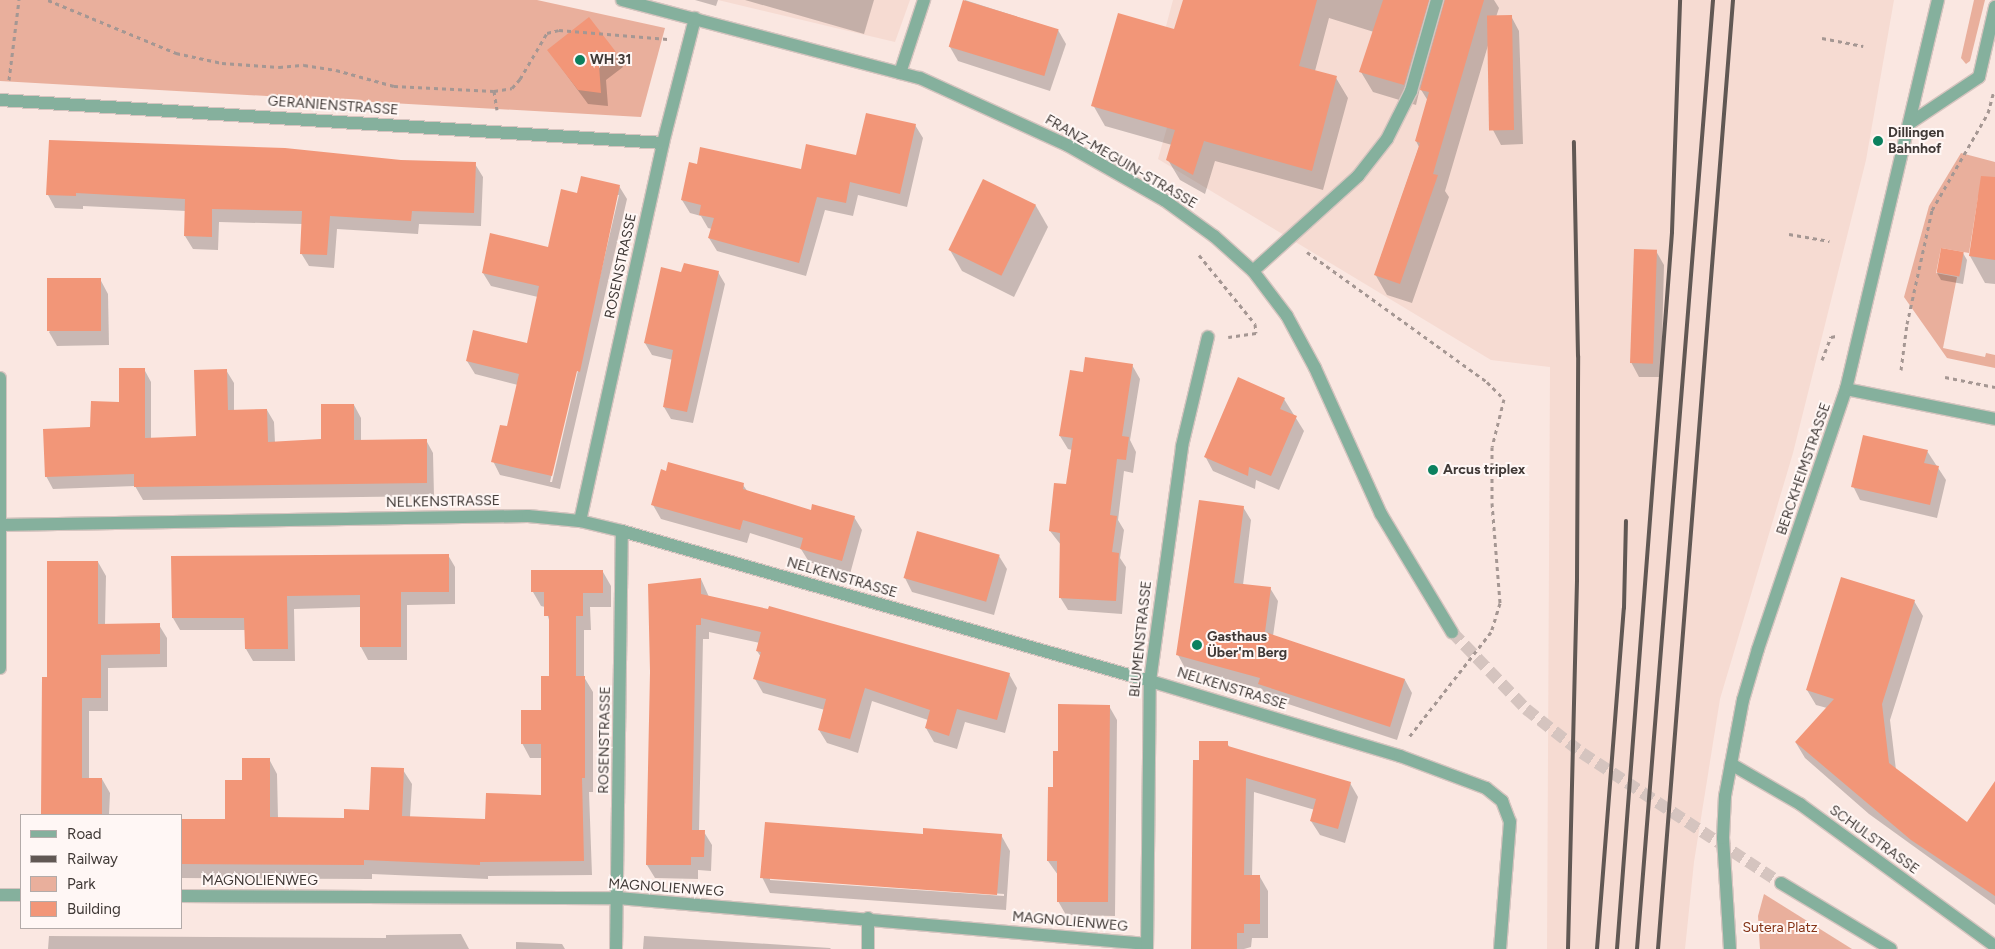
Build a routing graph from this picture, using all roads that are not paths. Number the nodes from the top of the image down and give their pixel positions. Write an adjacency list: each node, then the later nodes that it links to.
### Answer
1 (622, 0): 6 (street, FRANZ-MEGUIN-STRASSE)
2 (924, 0): 7 (street)
3 (1437, 0): 11 (street)
4 (1938, 0): 9 (street, BERCKHEIMSTRASSE)
5 (1995, 7): 9 (street)
6 (694, 18): 7 (street, FRANZ-MEGUIN-STRASSE); 10 (street, ROSENSTRASSE)
7 (900, 73): 11 (street, FRANZ-MEGUIN-STRASSE)
8 (3, 100): 10 (street, GERANIENSTRASSE)
9 (1910, 123): 14 (street, BERCKHEIMSTRASSE)
10 (663, 144): 16 (street, ROSENSTRASSE)
11 (1253, 271): 19 (street, FRANZ-MEGUIN-STRASSE)
12 (1208, 337): 21 (street, BLUMENSTRASSE)
13 (0, 378): 17 (street)
14 (1846, 389): 15 (street); 22 (street, BERCKHEIMSTRASSE)
15 (1995, 419)
16 (580, 521): 17 (street, NELKENSTRASSE); 18 (street, NELKENSTRASSE)
17 (1, 525): 20 (street)
18 (622, 531): 21 (street, NELKENSTRASSE); 27 (street, ROSENSTRASSE)
19 (1452, 632)
20 (0, 668)
21 (1150, 680): 30 (street, BLUMENSTRASSE); 33 (street, NELKENSTRASSE)
22 (1731, 764): 29 (street, SCHULSTRASSE); 34 (street, BERCKHEIMSTRASSE)
23 (1781, 883): 35 (street)
24 (0, 895): 25 (street)
25 (20, 895)
26 (182, 896): 27 (street, MAGNOLIENWEG)
27 (618, 898): 28 (street, MAGNOLIENWEG); 31 (street, ROSENSTRASSE)
28 (868, 918): 30 (street, MAGNOLIENWEG); 32 (street)
29 (1995, 946)
30 (1147, 947)
31 (616, 949)
32 (868, 949)
33 (1500, 949)
34 (1730, 949)
35 (1891, 949)

